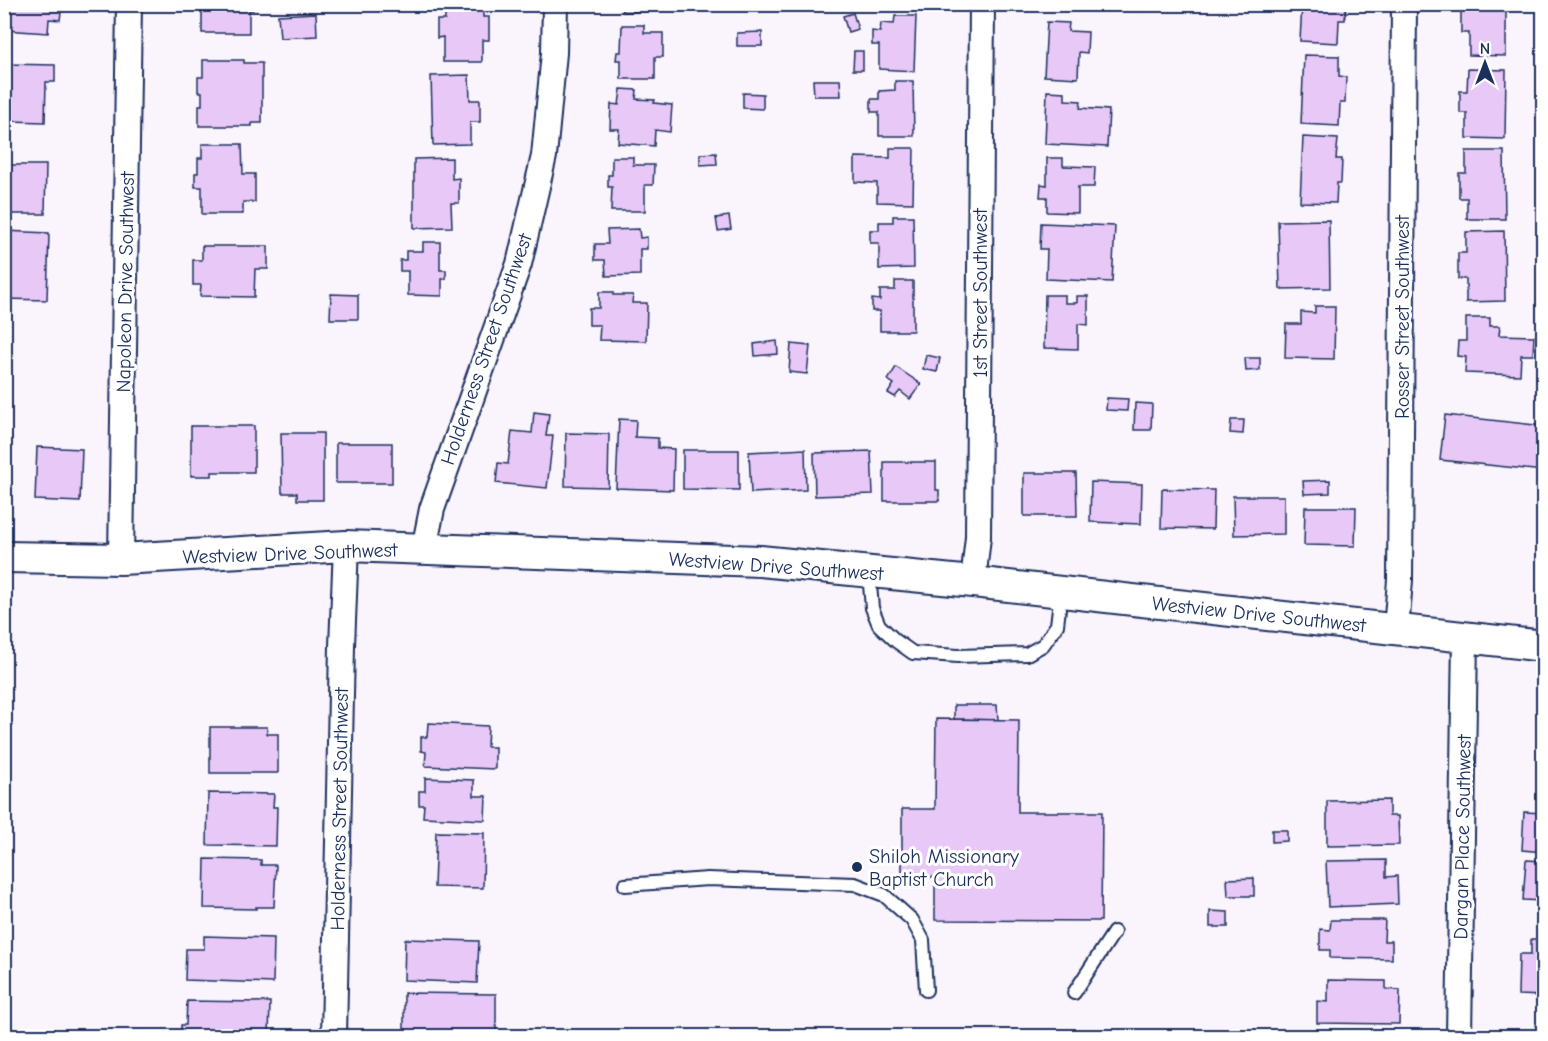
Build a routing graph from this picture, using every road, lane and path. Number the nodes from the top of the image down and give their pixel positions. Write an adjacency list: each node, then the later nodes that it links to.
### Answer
1 (129, 4): 8 (street, Napoleon Drive Southwest)
2 (555, 4): 6 (street, Holderness Street Southwest)
3 (982, 4): 10 (street, 1st Street Southwest)
4 (1404, 4): 12 (street, Rosser Street Southwest)
5 (346, 546): 6 (street, Westview Drive Southwest); 8 (street, Westview Drive Southwest); 19 (street, Holderness Street Southwest)
6 (424, 549): 9 (street, Westview Drive Southwest)
7 (4, 557): 8 (street, Westview Drive Southwest)
8 (121, 559)
9 (869, 571): 10 (street, Westview Drive Southwest); 11 (lane)
10 (973, 582): 11 (street, Westview Drive Southwest)
11 (1061, 592): 12 (street, Westview Drive Southwest)
12 (1396, 630): 13 (street, Westview Drive Southwest)
13 (1465, 637): 14 (street, Westview Drive Southwest); 20 (street, Dargan Place Southwest)
14 (1544, 646)
15 (625, 885): 17 (lane)
16 (1114, 932): 18 (lane)
17 (926, 990)
18 (1074, 993)
19 (334, 1036)
20 (1459, 1036)

